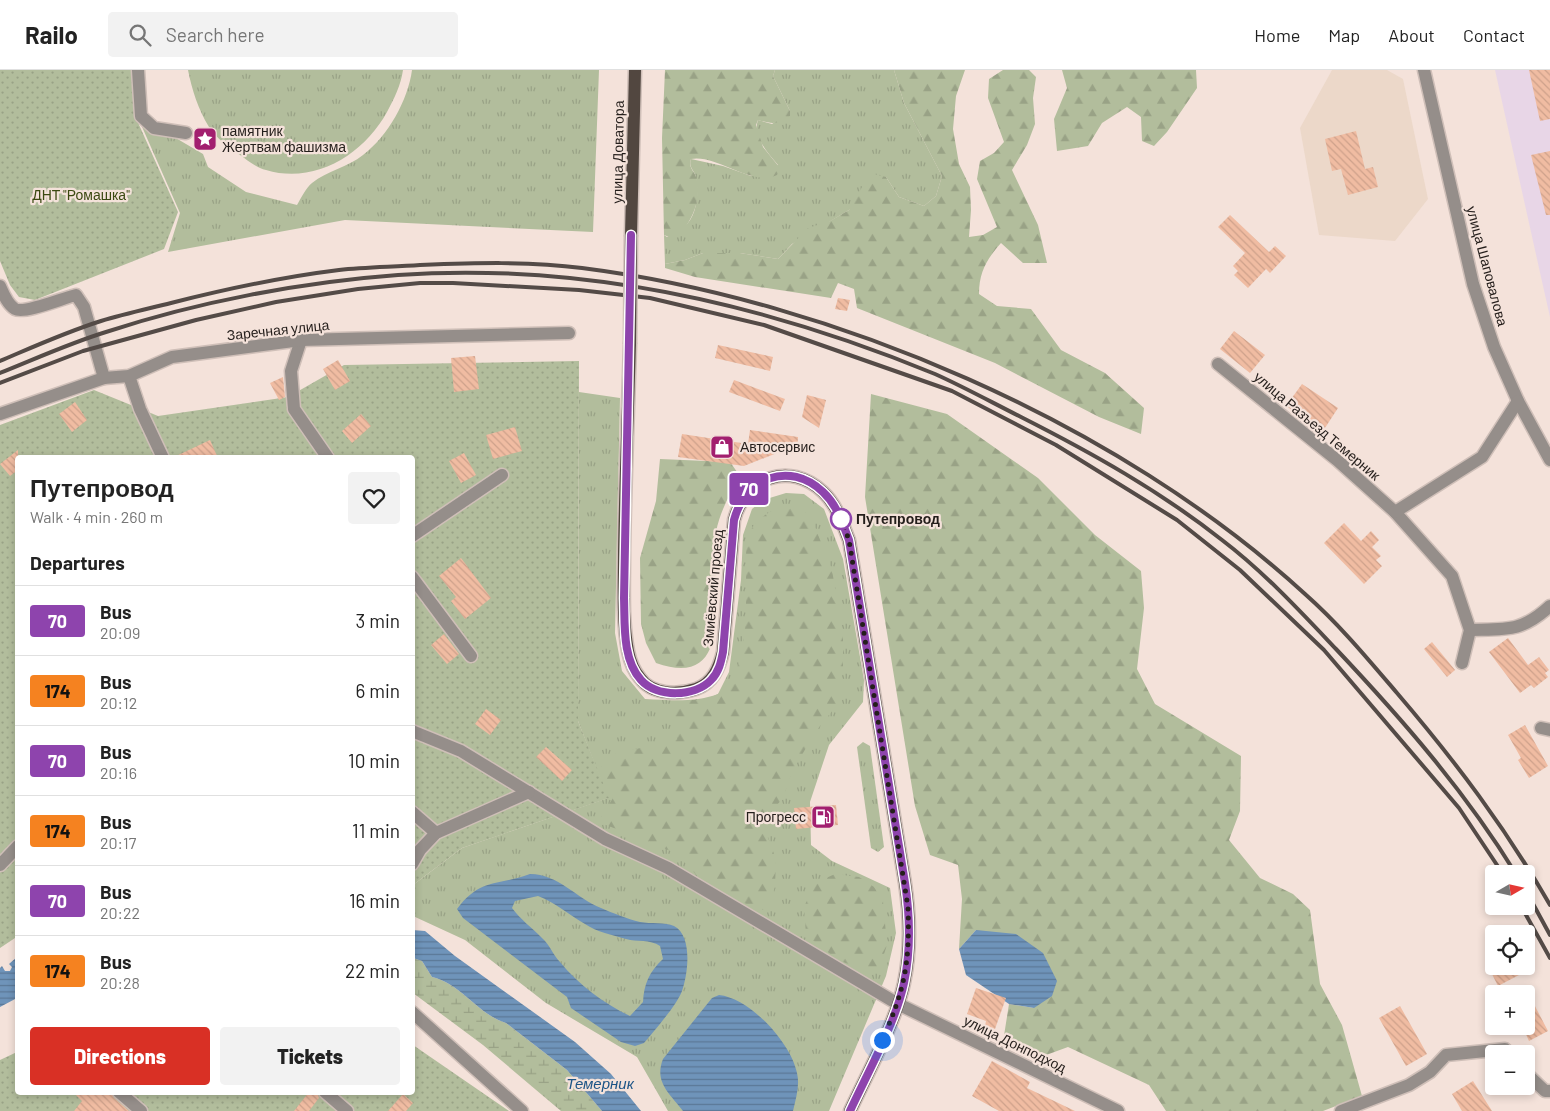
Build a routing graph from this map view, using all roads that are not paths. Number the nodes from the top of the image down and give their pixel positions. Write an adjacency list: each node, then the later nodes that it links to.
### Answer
1 (138, 70): 4 (street)
2 (635, 70): 5 (main road, улица Доватора)
3 (1424, 70): 12 (street, улица Шаповалова)
4 (186, 133)
5 (631, 235): 32 (main road, Змиёвский проезд, bridge)
6 (0, 286): 11 (street)
7 (569, 333): 8 (street, Заречная улица)
8 (302, 340): 10 (street, Заречная улица); 15 (street)
9 (1218, 364): 18 (street, улица Разъезд Темерник)
10 (129, 376): 11 (street, Заречная улица); 14 (street)
11 (104, 378): 13 (street, Заречная улица)
12 (1518, 400): 16 (street, улица Шаповалова); 18 (street)
13 (0, 414)
14 (162, 455)
15 (326, 455)
16 (1550, 460)
17 (502, 475): 19 (street)
18 (1395, 512): 22 (street, улица Разъезд Темерник)
19 (415, 534)
20 (415, 580): 23 (street)
21 (1550, 606): 22 (street)
22 (1470, 630): 24 (street)
23 (471, 656)
24 (1462, 663)
25 (415, 732): 26 (street, улица Донподход)
26 (529, 792): 28 (street); 32 (street, улица Донподход)
27 (415, 815): 28 (street)
28 (436, 833): 30 (street)
29 (15, 849): 31 (street)
30 (415, 859)
31 (0, 865)
32 (898, 1004): 42 (main road, Змиёвский проезд); 43 (street, улица Донподход)
33 (415, 1015): 41 (street)
34 (1485, 1051): 44 (street)
35 (1535, 1082): 36 (street)
36 (1550, 1091)
37 (122, 1095): 39 (street)
38 (329, 1095): 40 (street)
39 (141, 1111)
40 (347, 1111)
41 (522, 1111)
42 (850, 1111)
43 (1118, 1111)
44 (1341, 1111)

